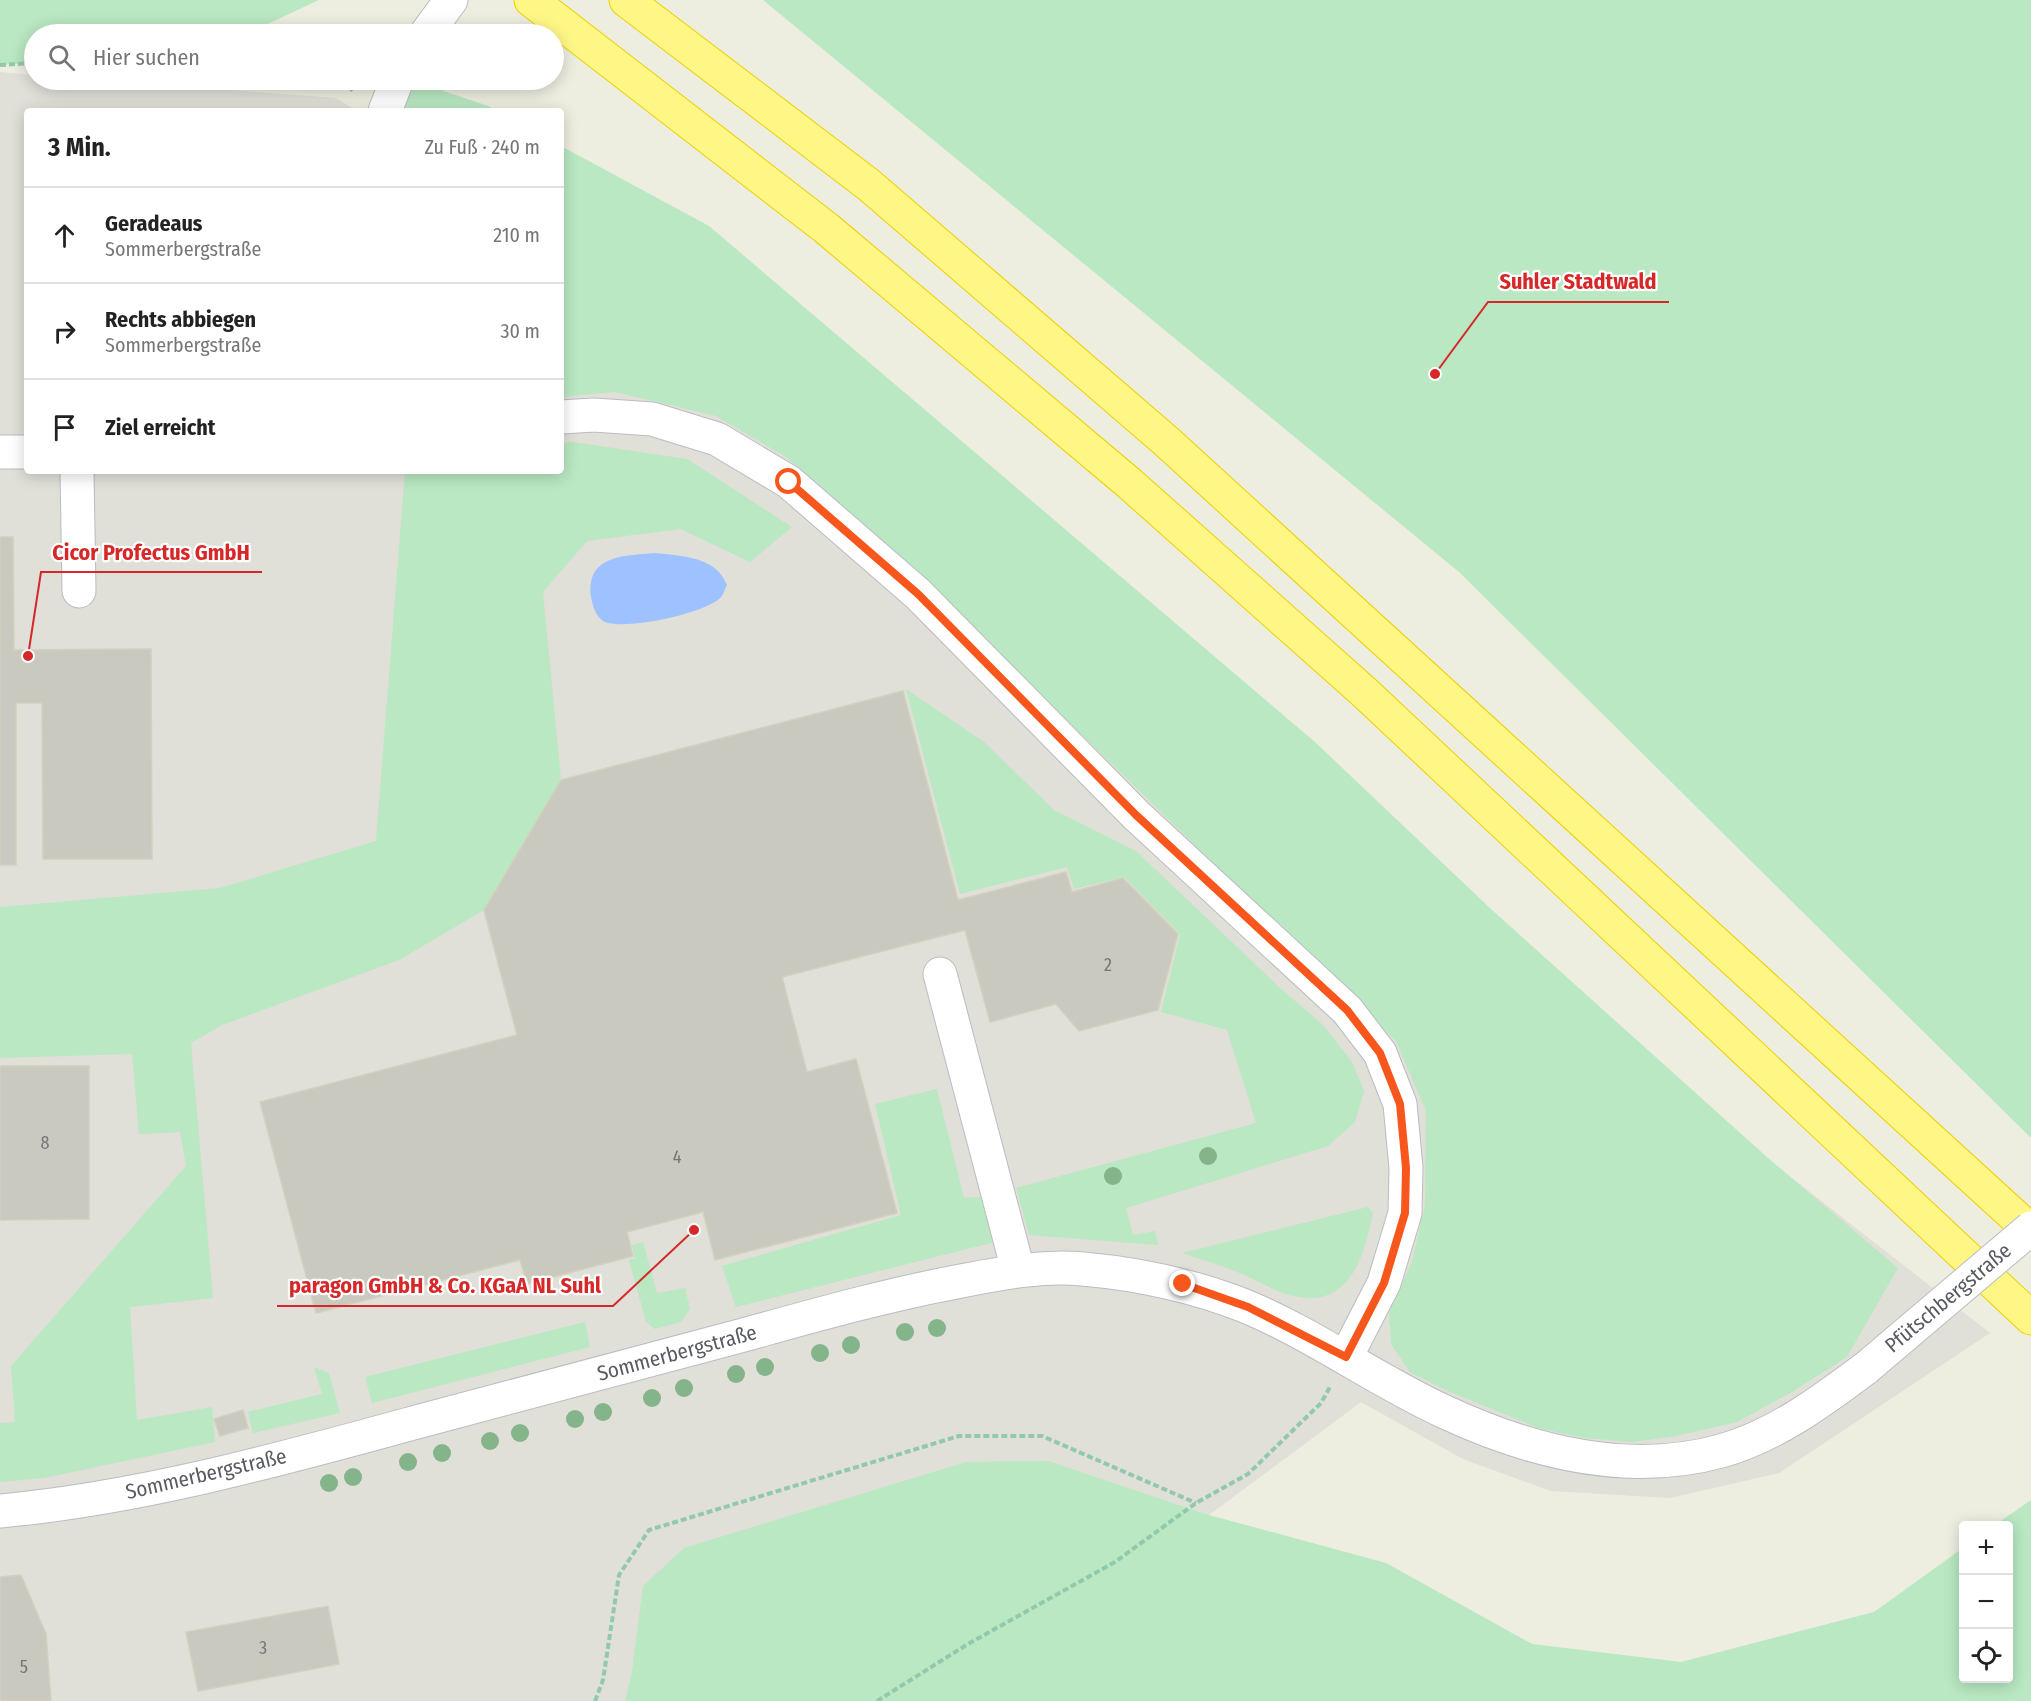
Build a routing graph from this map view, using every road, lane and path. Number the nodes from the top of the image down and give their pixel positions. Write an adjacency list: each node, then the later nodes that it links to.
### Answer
1 (451, 0): 4 (street)
2 (531, 0): 5 (highway)
3 (626, 0): 17 (highway)
4 (433, 24)
5 (562, 24)
6 (564, 26): 19 (highway)
7 (24, 64): 8 (path)
8 (0, 65)
9 (393, 90): 10 (street)
10 (386, 108)
11 (564, 417): 20 (street)
12 (0, 452): 13 (street)
13 (24, 452)
14 (77, 474): 15 (street)
15 (79, 591)
16 (940, 974): 18 (street)
17 (2031, 1230): 21 (street, Pfütschbergstraße, bridge)
18 (1018, 1270): 20 (street, Sommerbergstraße); 23 (street, Sommerbergstraße)
19 (2031, 1318)
20 (1346, 1357): 21 (street, Sommerbergstraße); 22 (path)
21 (1866, 1368)
22 (1196, 1503): 24 (path); 25 (path)
23 (0, 1511)
24 (595, 1701)
25 (877, 1701)

